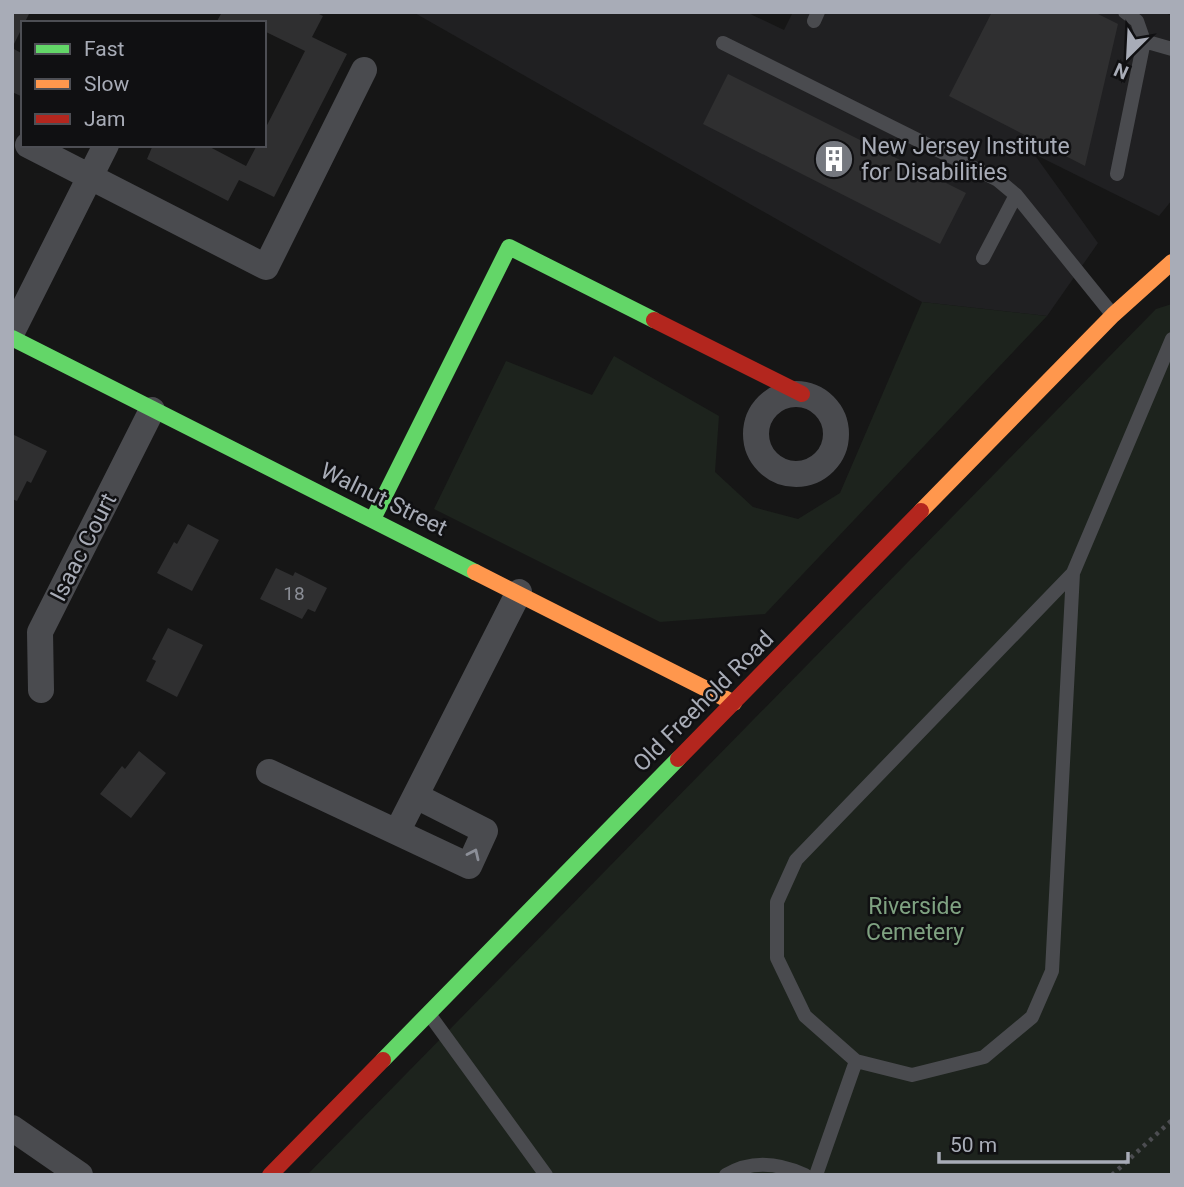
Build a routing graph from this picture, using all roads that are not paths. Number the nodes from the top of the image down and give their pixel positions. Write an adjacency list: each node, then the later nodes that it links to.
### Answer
1 (1125, 12): 2 (lane)
2 (1144, 41): 4 (lane); 8 (lane)
3 (723, 43): 10 (lane)
4 (1172, 50)
5 (364, 70): 9 (street)
6 (31, 147): 9 (street)
7 (105, 147): 9 (street)
8 (1117, 174)
9 (90, 177): 14 (street)
10 (1016, 195): 11 (lane); 13 (lane)
11 (983, 258)
12 (1172, 262): 13 (street, Old Freehold Road)
13 (1113, 315): 23 (street, Old Freehold Road)
14 (12, 332)
15 (12, 338): 18 (street, Walnut Street)
16 (1172, 339): 20 (lane)
17 (802, 394): 19 (street)
18 (152, 410): 19 (street, Walnut Street); 22 (street, Isaac Court)
19 (373, 519): 21 (street, Walnut Street)
20 (1073, 573): 28 (lane); 28 (lane)
21 (519, 592): 23 (street, Walnut Street); 25 (street)
22 (41, 690)
23 (734, 703): 27 (street, Old Freehold Road)
24 (270, 772): 26 (street)
25 (416, 796): 26 (street); 26 (street, one-way to 25)
26 (397, 832)
27 (428, 1013): 31 (street, Old Freehold Road); 32 (lane)
28 (856, 1060): 35 (lane)
29 (12, 1128): 30 (street)
30 (80, 1175)
31 (270, 1175)
32 (546, 1175)
33 (726, 1175): 34 (lane)
34 (805, 1175)
35 (816, 1175)

